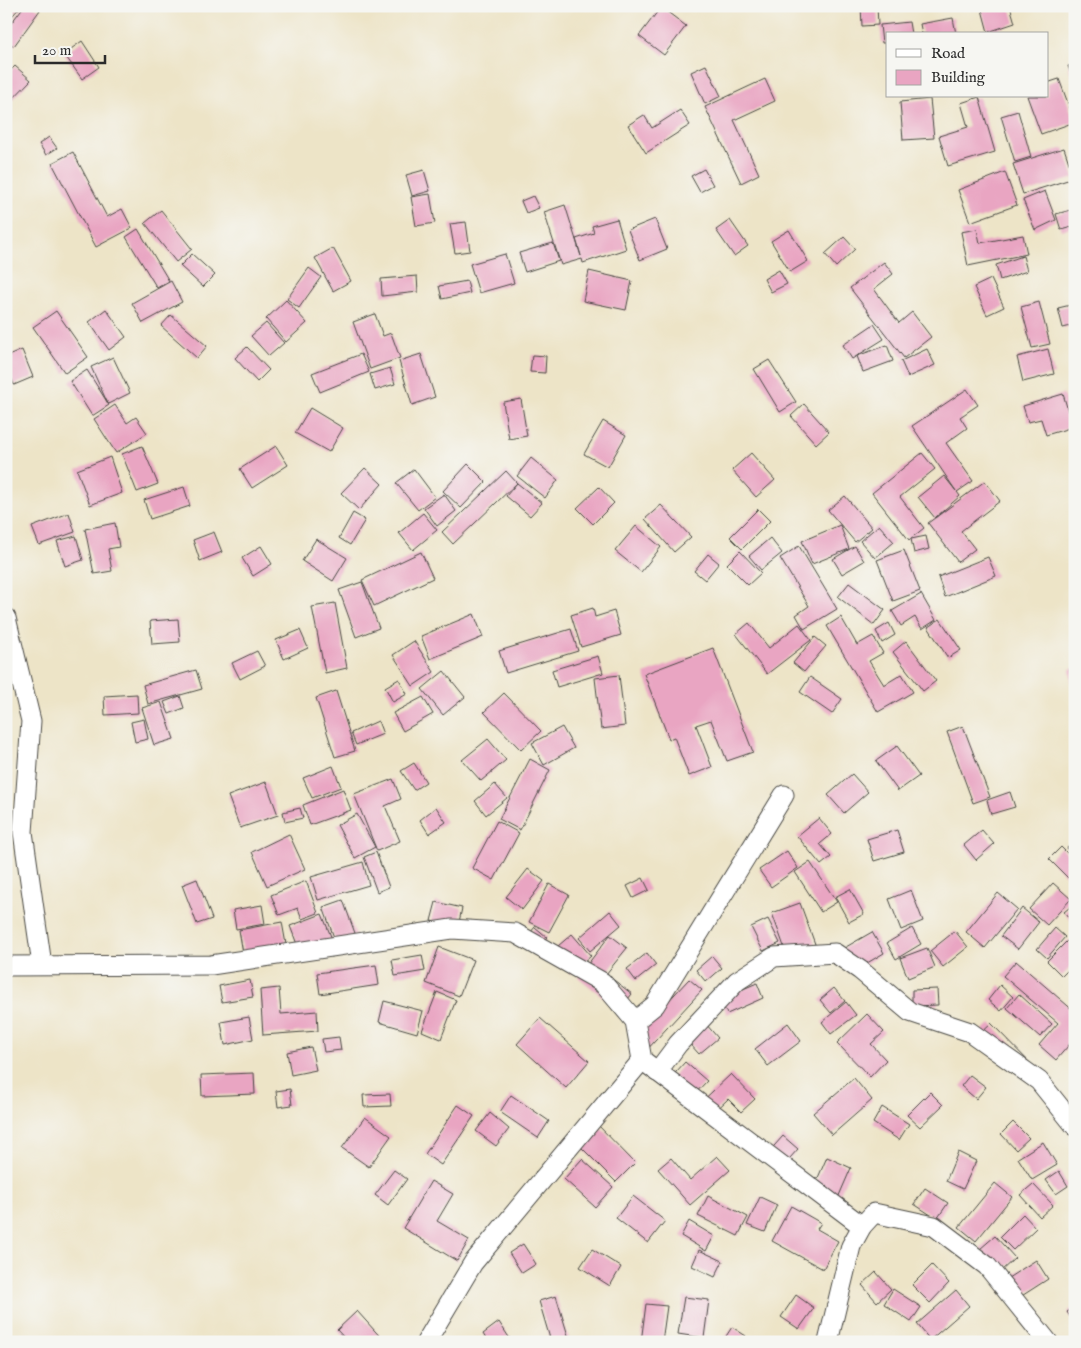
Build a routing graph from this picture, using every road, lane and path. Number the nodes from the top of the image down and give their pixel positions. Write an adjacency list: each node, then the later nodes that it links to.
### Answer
1 (6, 618): 3 (street)
2 (784, 794): 5 (street)
3 (42, 965): 4 (street); 5 (street)
4 (6, 966)
5 (635, 1021): 6 (street)
6 (642, 1060): 7 (street); 10 (street)
7 (657, 1072): 8 (street); 9 (street)
8 (1075, 1126)
9 (862, 1226): 11 (street); 12 (street)
10 (426, 1342)
11 (828, 1342)
12 (1048, 1342)

